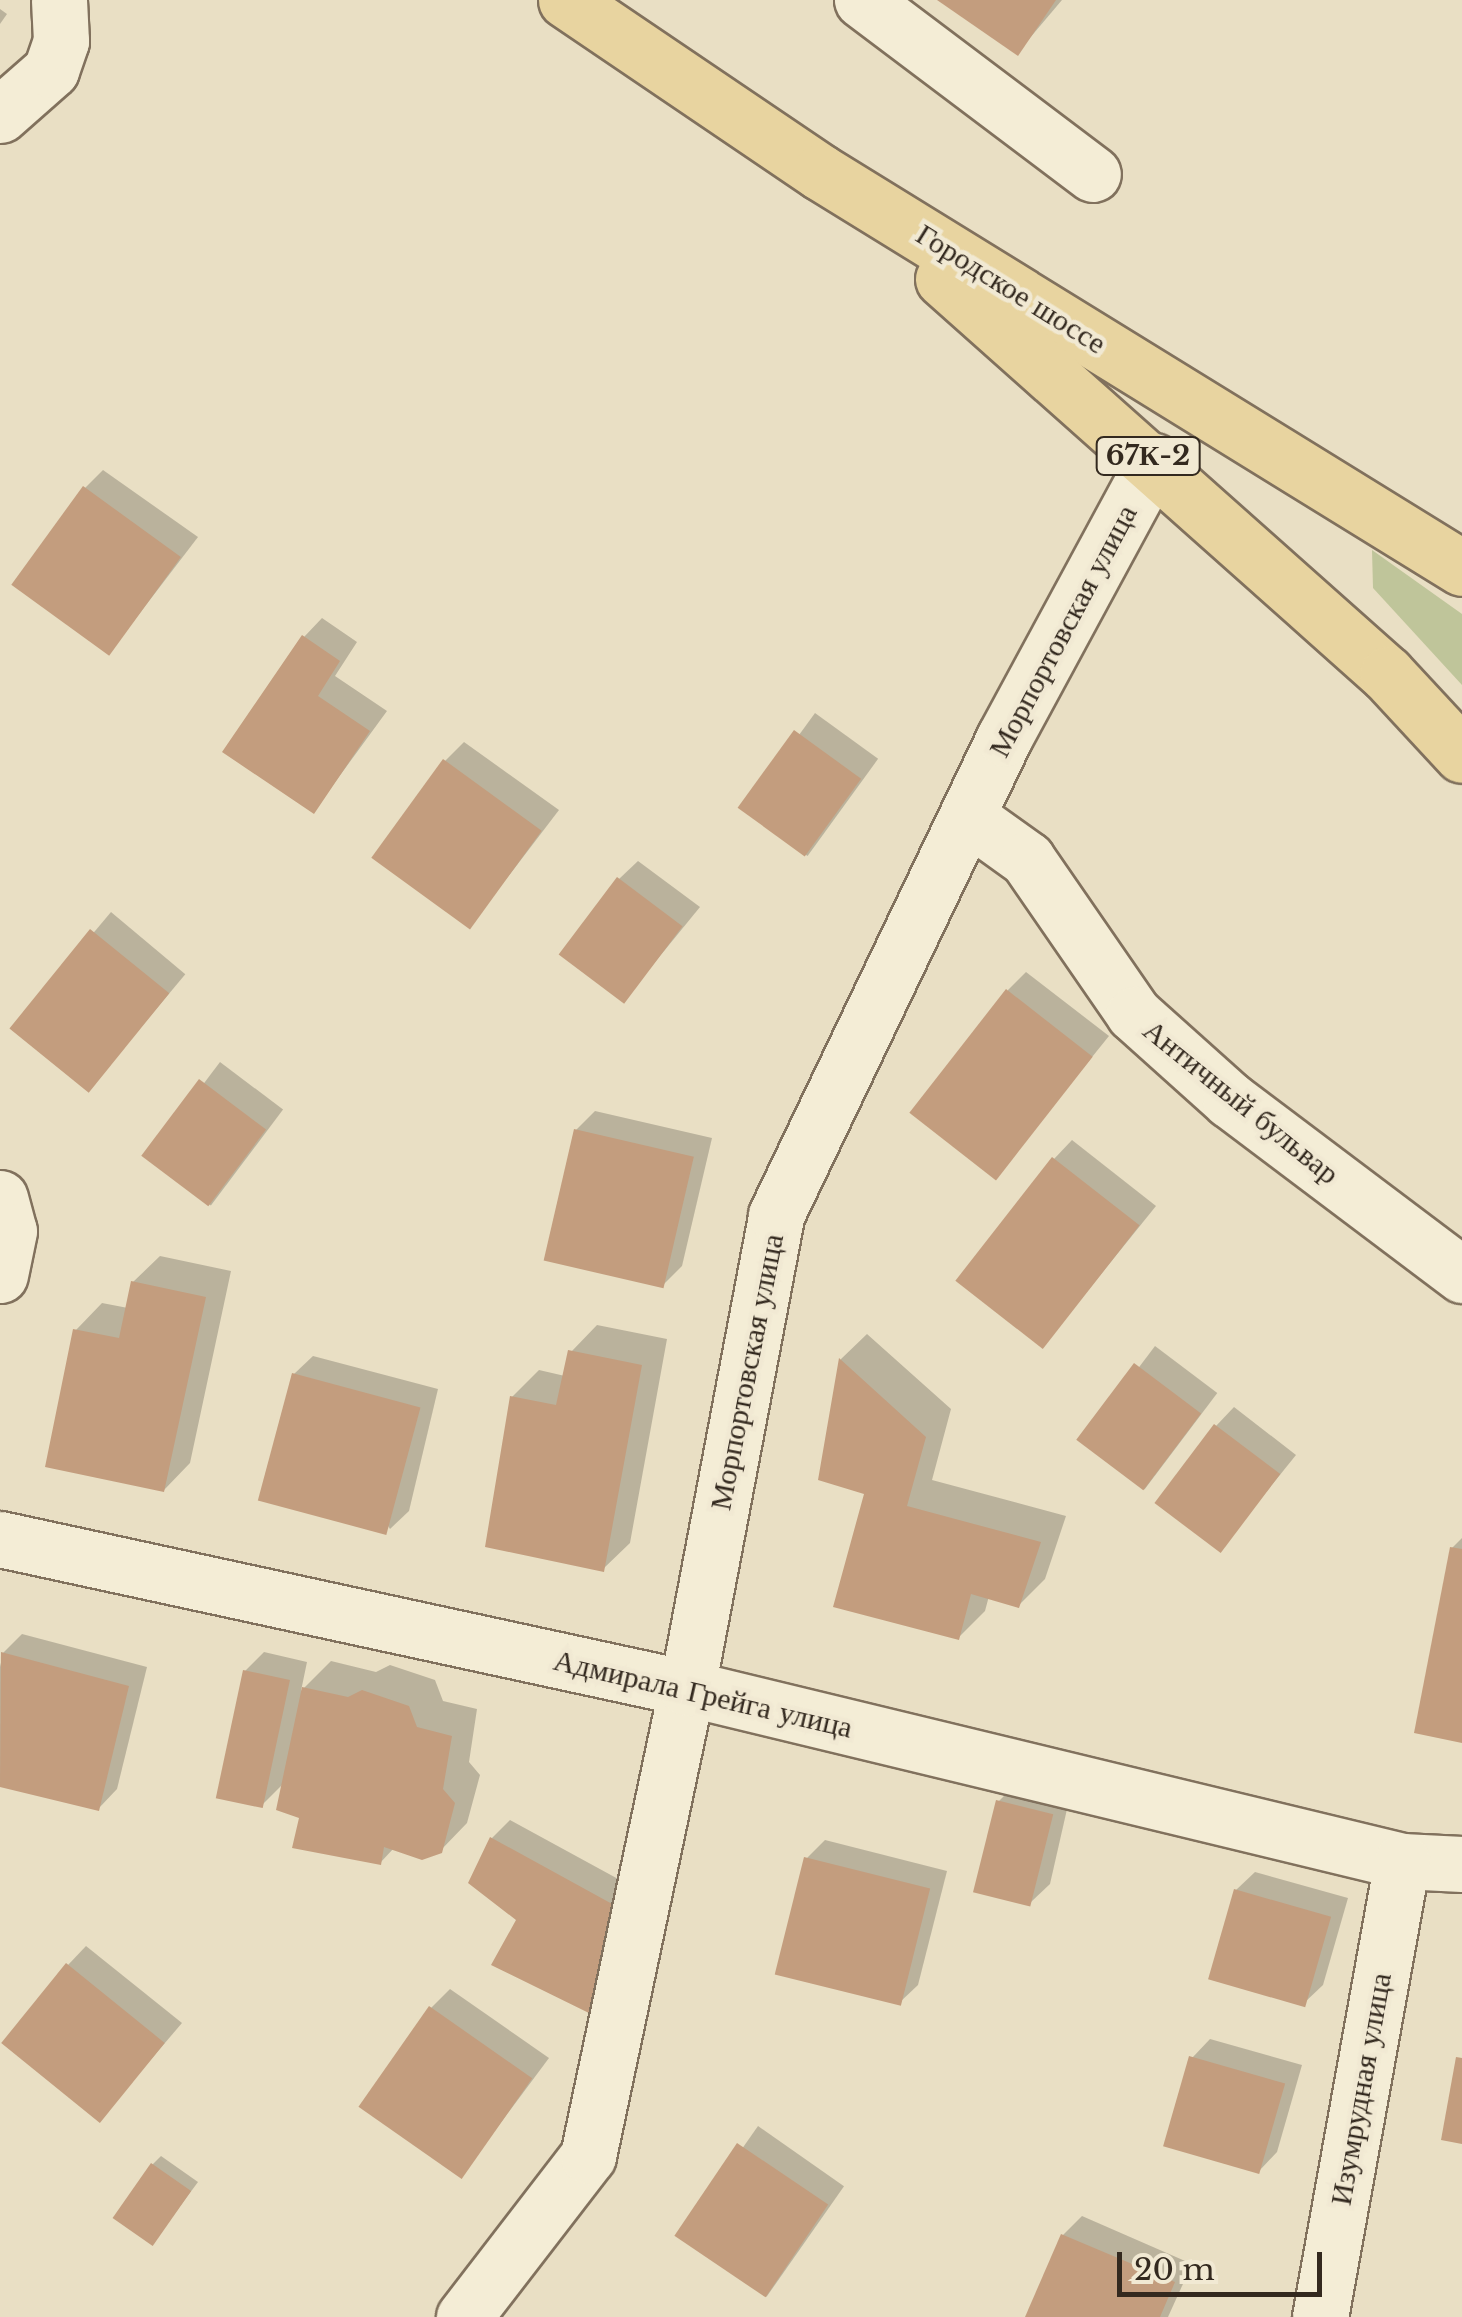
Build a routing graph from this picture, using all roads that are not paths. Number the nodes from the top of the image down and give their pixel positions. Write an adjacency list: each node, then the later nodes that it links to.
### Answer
1 (58, 0): 4 (street)
2 (566, 0): 5 (main road, Городское шоссе / 67К-2)
3 (862, 0): 6 (street)
4 (0, 115)
5 (820, 172): 7 (main road, 67К-2); 8 (main road, Городское шоссе / 67К-2)
6 (1093, 174)
7 (1154, 462): 9 (main road, 67К-2); 10 (street, Морпортовская улица)
8 (1462, 568)
9 (1462, 755)
10 (967, 816): 13 (street, Античный бульвар); 15 (street, Морпортовская улица)
11 (0, 1198): 12 (street)
12 (0, 1274)
13 (1462, 1275)
14 (0, 1539): 15 (street, Адмирала Грейга улица)
15 (687, 1688): 16 (street, Адмирала Грейга улица); 18 (street, Морпортовская улица)
16 (1402, 1861): 17 (street); 19 (street, Изумрудная улица)
17 (1462, 1864)
18 (464, 2317)
19 (1320, 2317)

